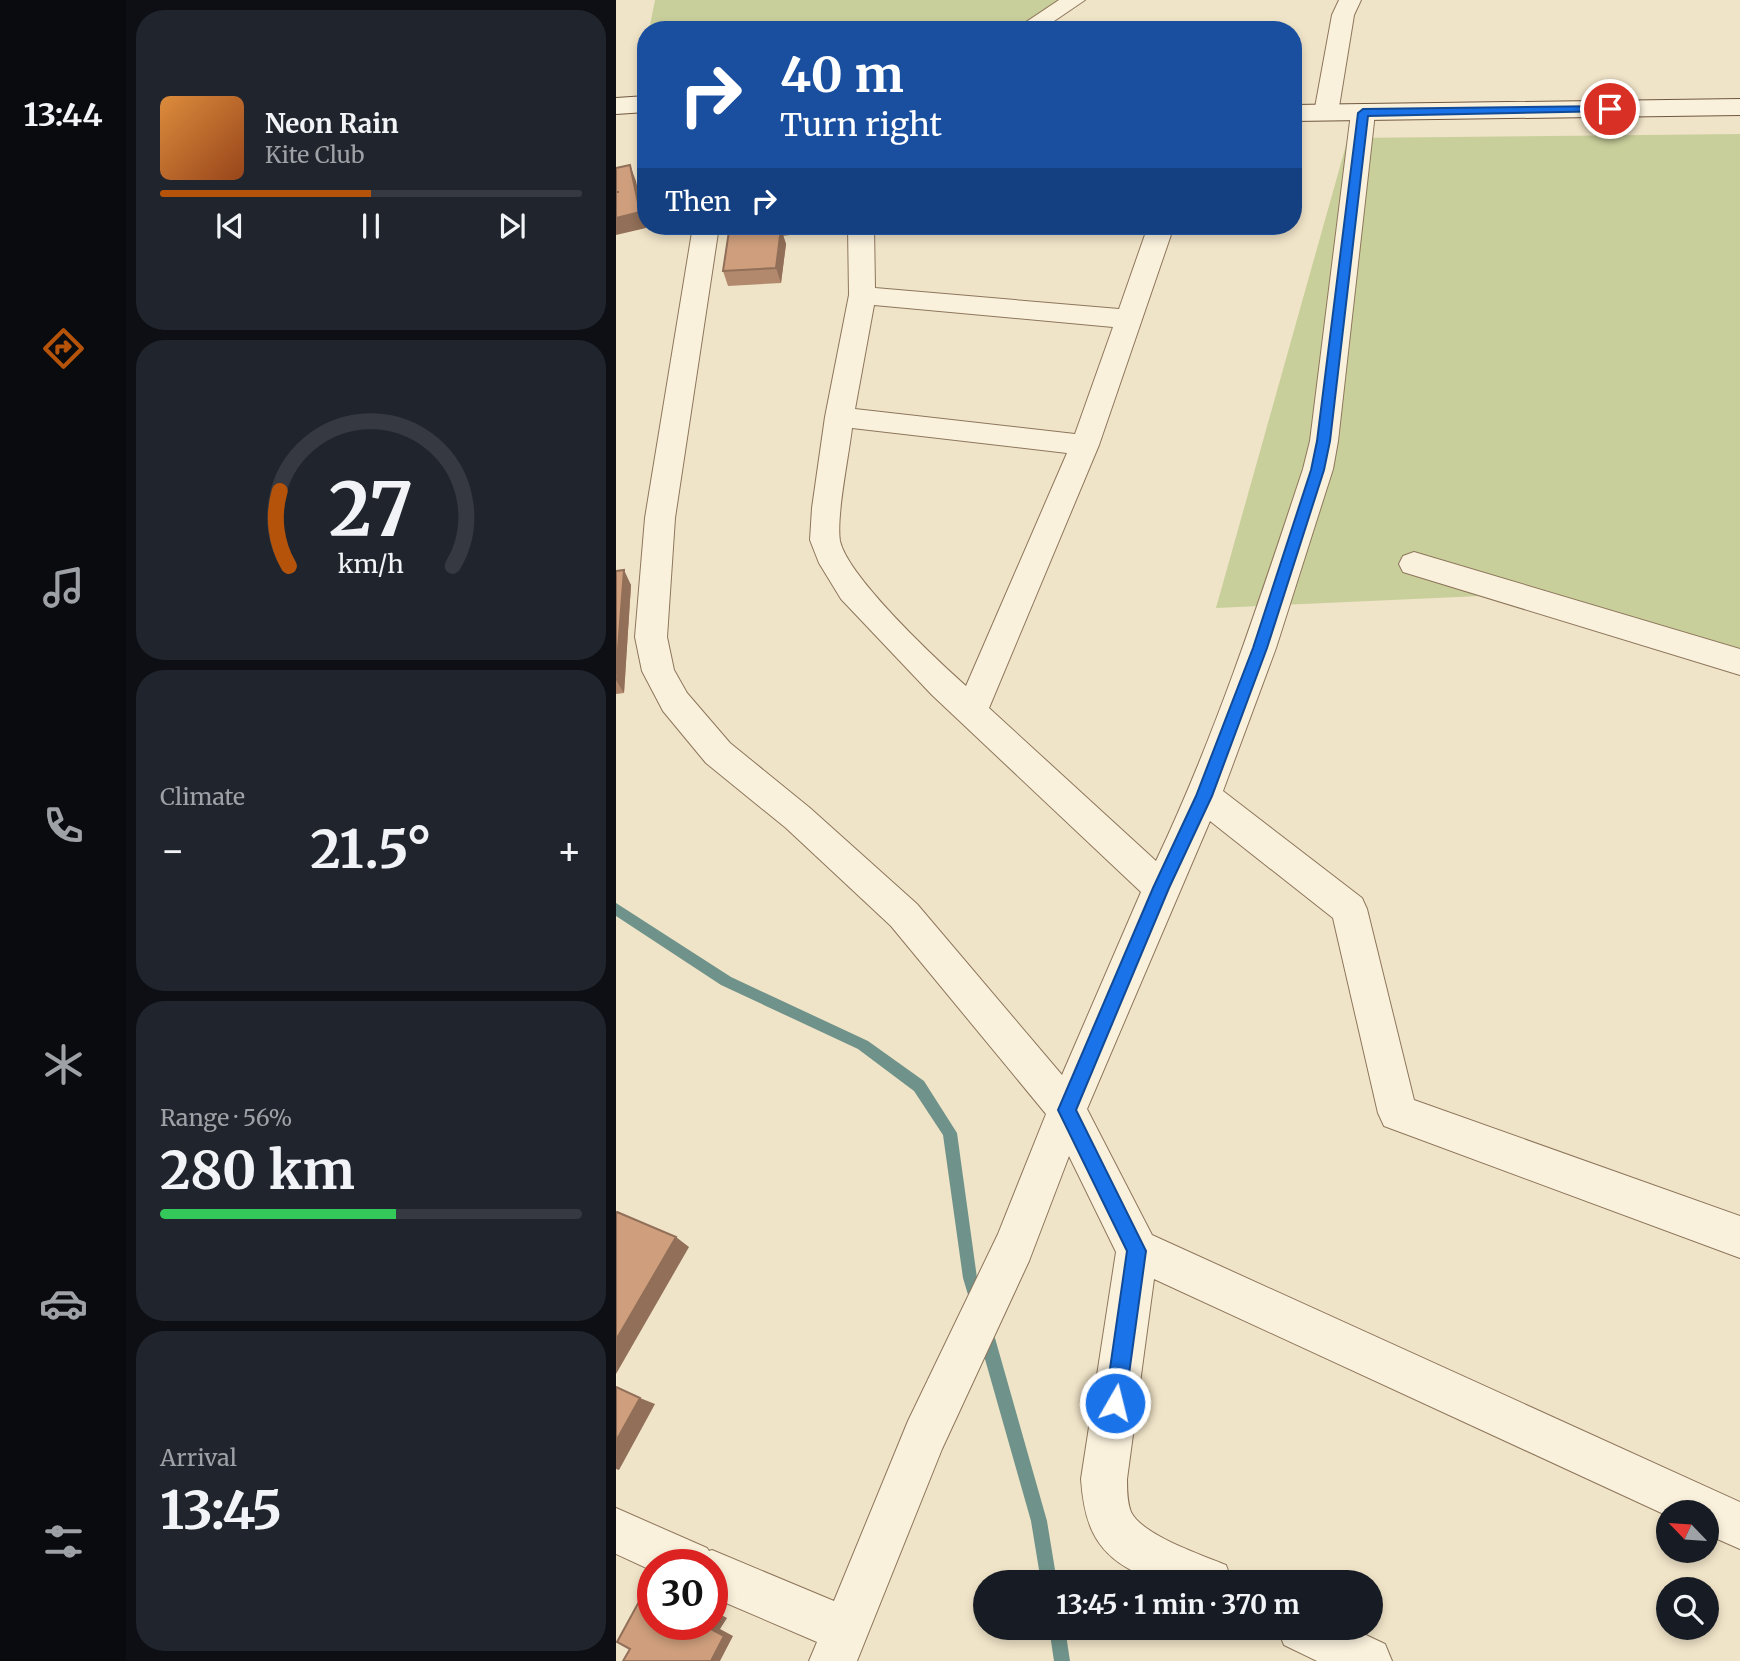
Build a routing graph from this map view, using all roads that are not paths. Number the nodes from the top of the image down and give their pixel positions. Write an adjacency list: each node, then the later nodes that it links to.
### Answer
1 (1073, 0): 3 (street)
2 (1350, 0): 8 (street)
3 (1039, 21)
4 (637, 105): 5 (main road)
5 (616, 106)
6 (1740, 107): 9 (main road)
7 (1302, 113): 8 (main road)
8 (1326, 113): 9 (main road)
9 (1363, 113): 20 (street)
10 (704, 235): 22 (street)
11 (860, 235): 13 (street)
12 (1158, 235): 14 (street)
13 (862, 295): 14 (street); 15 (street)
14 (1127, 319): 16 (street)
15 (839, 417): 16 (street); 19 (street)
16 (1085, 445): 19 (street)
17 (1414, 564): 18 (street)
18 (1740, 662)
19 (971, 712): 21 (street)
20 (1204, 796): 21 (street); 23 (street)
21 (1161, 888): 22 (street)
22 (1067, 1110): 24 (street); 31 (street)
23 (1740, 1237)
24 (1137, 1251): 25 (street); 28 (street)
25 (1740, 1526)
26 (620, 1543): 27 (street)
27 (640, 1549)
28 (1186, 1570)
29 (728, 1582): 31 (street)
30 (1325, 1640): 32 (street)
31 (839, 1645)
32 (1368, 1661)

